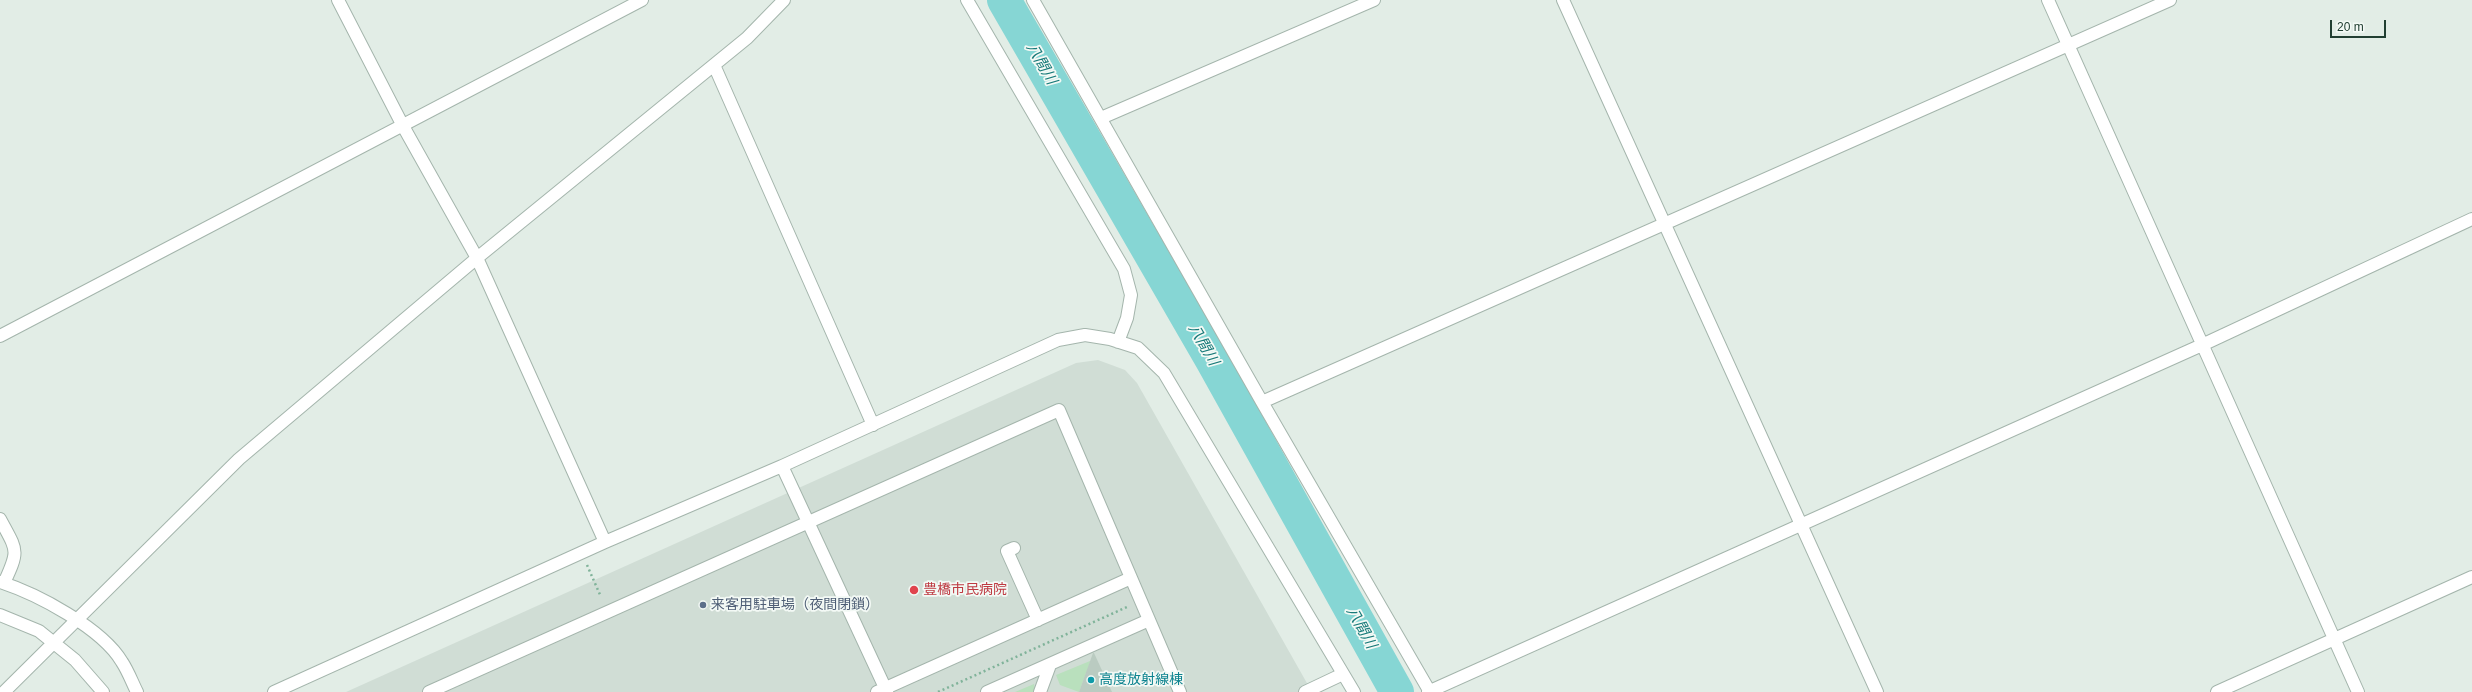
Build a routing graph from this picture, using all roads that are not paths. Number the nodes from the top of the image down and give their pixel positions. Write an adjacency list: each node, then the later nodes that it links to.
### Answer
1 (338, 0): 13 (street)
2 (642, 0): 13 (street)
3 (784, 0): 11 (street)
4 (967, 0): 18 (street)
5 (1033, 0): 12 (street)
6 (1374, 0): 12 (street)
7 (1563, 0): 15 (street)
8 (2048, 0): 10 (street)
9 (2170, 0): 10 (street)
10 (2068, 46): 15 (street); 19 (street)
11 (714, 65): 16 (street); 21 (street)
12 (1101, 118): 20 (street)
13 (403, 126): 16 (street); 17 (street)
14 (2472, 219): 19 (street)
15 (1664, 224): 20 (street); 25 (street)
16 (477, 258): 26 (street); 32 (street)
17 (0, 336)
18 (1118, 342): 21 (street); 38 (street)
19 (2202, 344): 25 (street); 35 (street)
20 (1262, 402): 50 (street)
21 (873, 425): 22 (street)
22 (782, 466): 24 (street); 26 (street)
23 (0, 519): 30 (street)
24 (808, 523): 29 (street); 39 (street); 44 (street)
25 (1802, 524): 50 (street); 51 (street)
26 (605, 542): 43 (street)
27 (1014, 548): 33 (street)
28 (2472, 577): 35 (street)
29 (1131, 578): 33 (street); 34 (street)
30 (2, 582): 32 (street)
31 (0, 615): 36 (street)
32 (77, 620): 36 (street); 42 (street)
33 (1038, 620): 39 (street)
34 (1149, 620): 37 (street); 47 (street)
35 (2334, 639): 52 (street); 53 (street)
36 (54, 642): 40 (street); 41 (street)
37 (1050, 665): 45 (street); 46 (street)
38 (1343, 674): 48 (street); 49 (street)
39 (883, 691)
40 (4, 692)
41 (103, 692)
42 (137, 692)
43 (274, 692)
44 (429, 692)
45 (987, 692)
46 (1040, 692)
47 (1180, 692)
48 (1305, 692)
49 (1354, 692)
50 (1429, 692)
51 (1877, 692)
52 (2217, 692)
53 (2358, 692)

